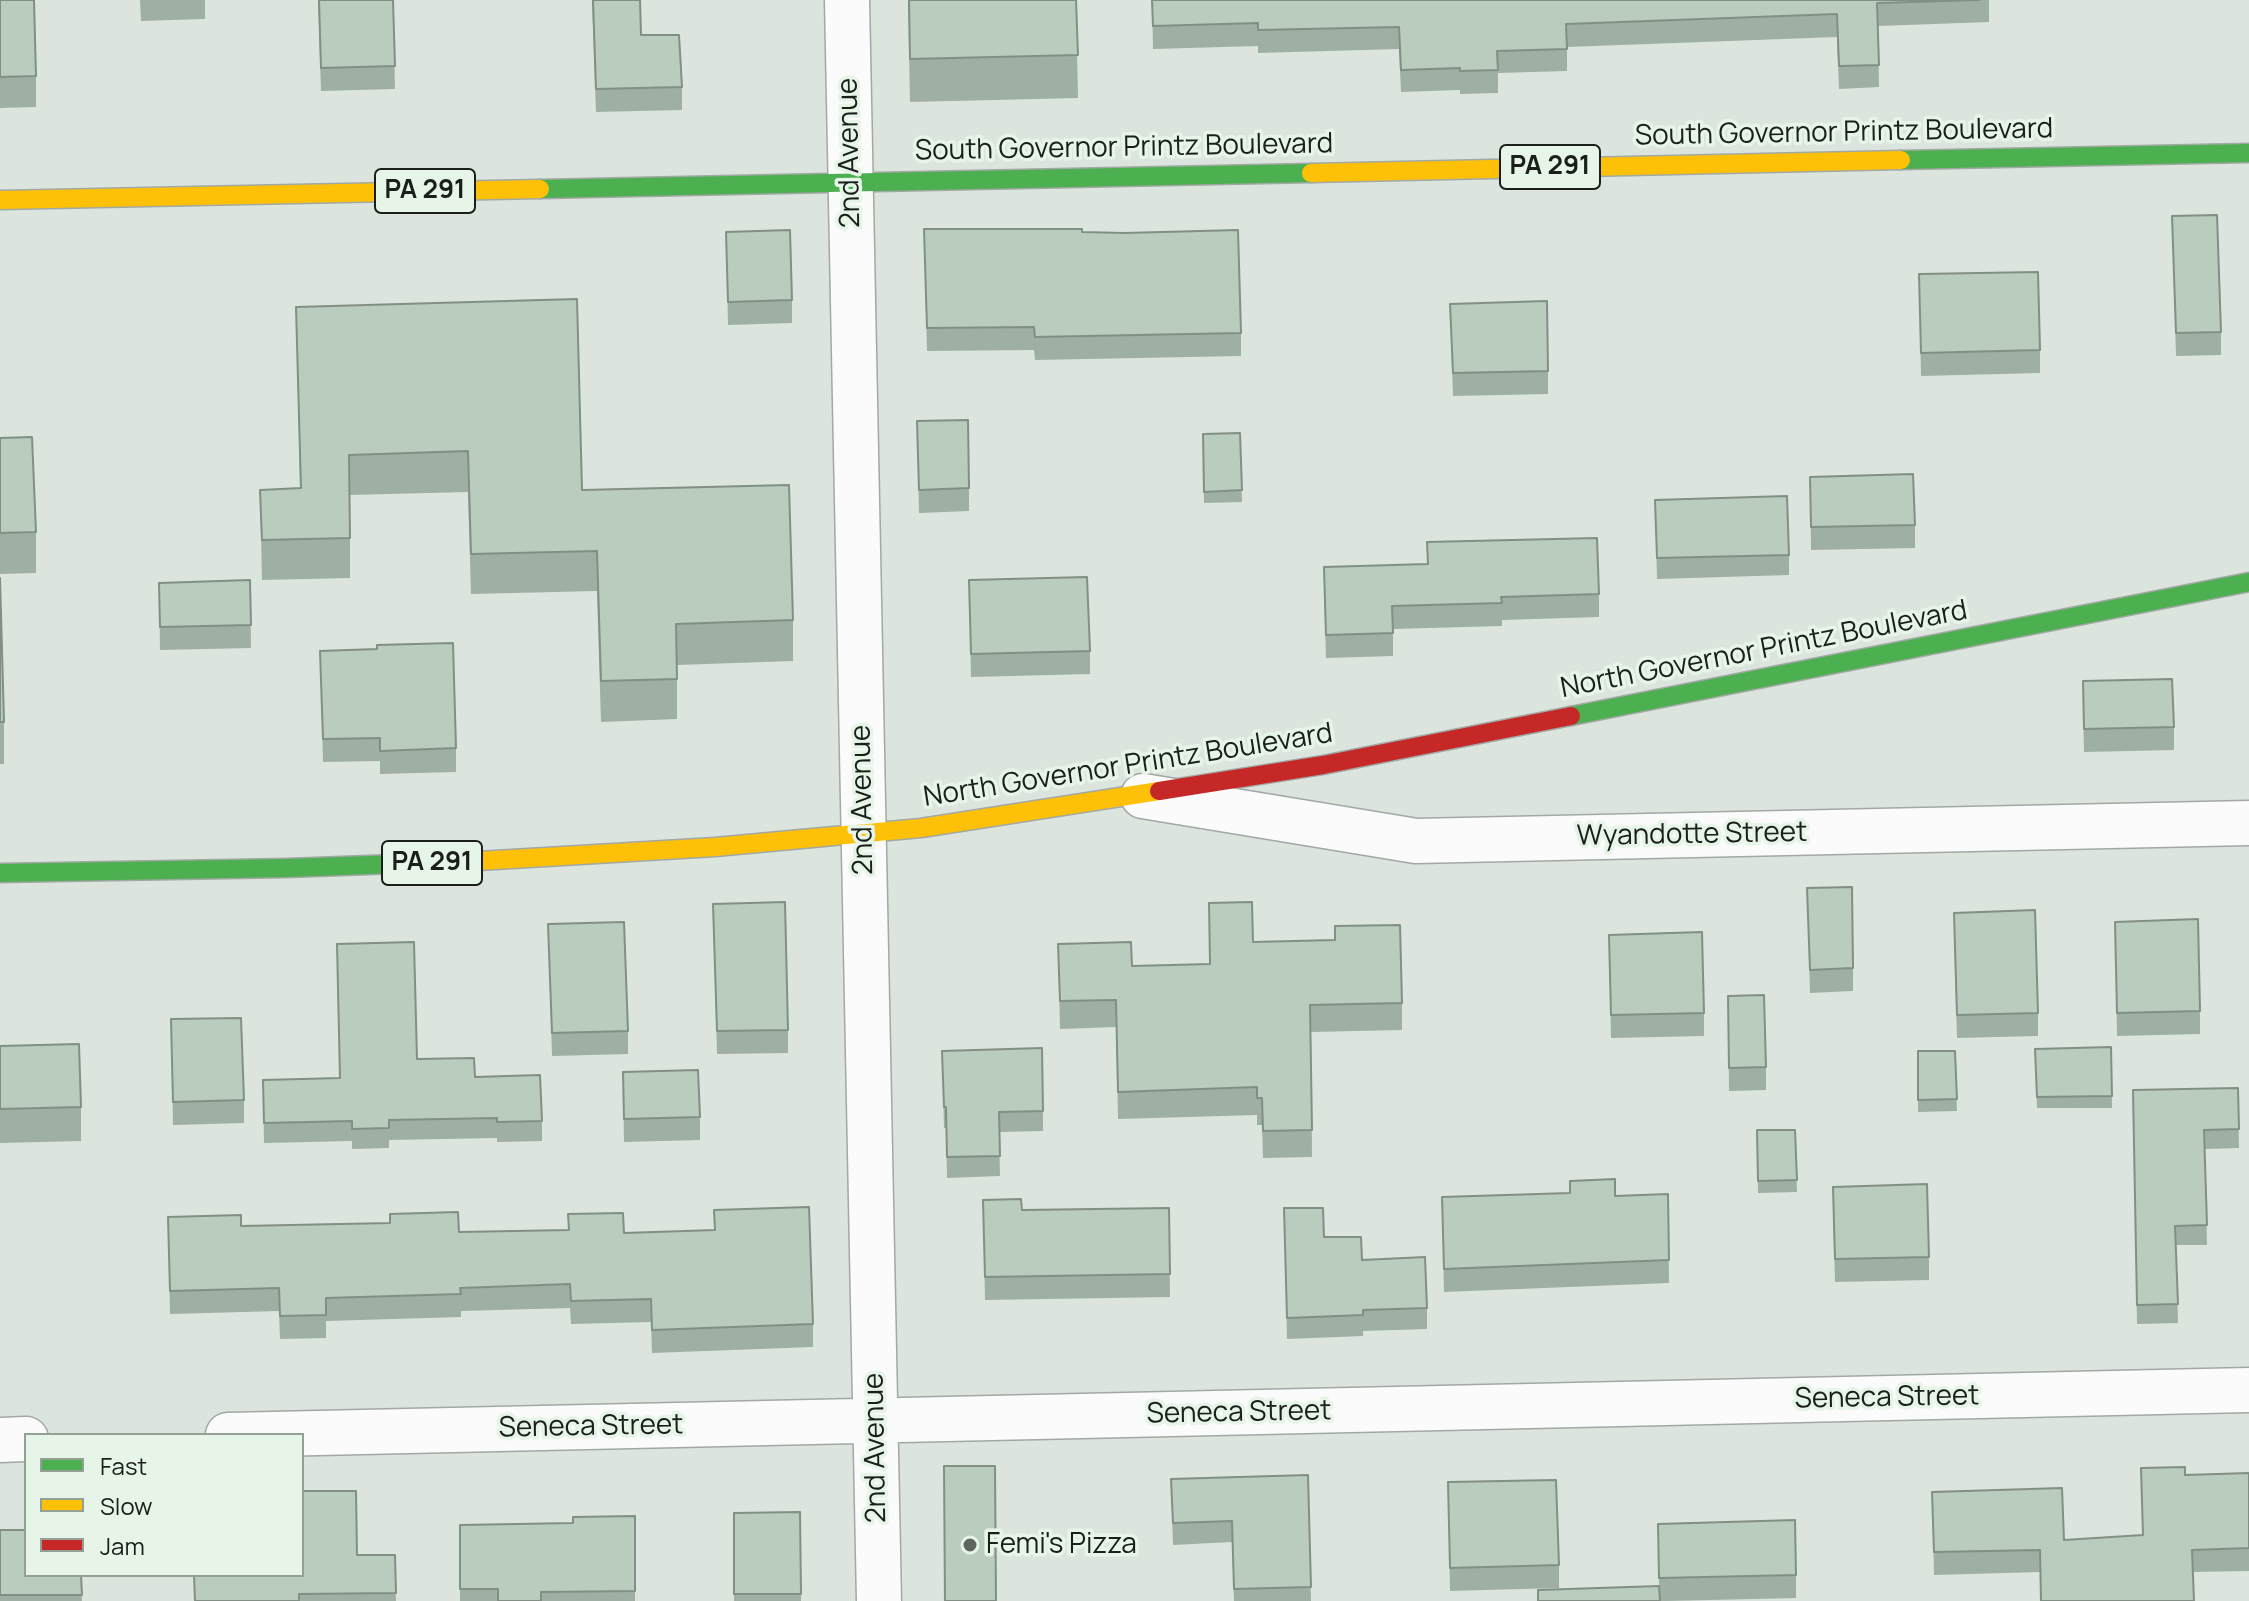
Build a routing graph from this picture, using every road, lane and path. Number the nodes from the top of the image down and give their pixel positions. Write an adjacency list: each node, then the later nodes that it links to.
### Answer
1 (847, 0): 3 (street, 2nd Avenue)
2 (2249, 153): 3 (main road, South Governor Printz Boulevard / PA 291)
3 (851, 182): 4 (main road, South Governor Printz Boulevard / PA 291); 8 (street, 2nd Avenue)
4 (0, 200)
5 (2249, 582): 6 (main road, North Governor Printz Boulevard / PA 291)
6 (1140, 795): 7 (street, Wyandotte Street); 8 (main road, North Governor Printz Boulevard / PA 291)
7 (2249, 823)
8 (864, 833): 9 (main road, North Governor Printz Boulevard / PA 291); 11 (street, 2nd Avenue)
9 (0, 873)
10 (2249, 1390): 11 (street, Seneca Street)
11 (876, 1421): 12 (street, Seneca Street); 15 (street, 2nd Avenue)
12 (304, 1433)
13 (24, 1439): 14 (street)
14 (0, 1440)
15 (879, 1601)

